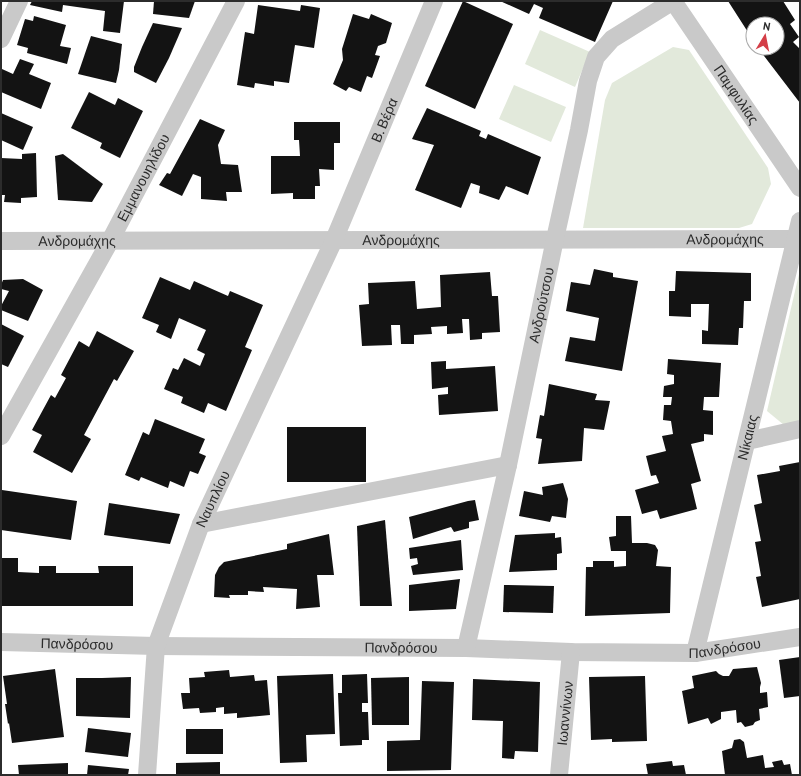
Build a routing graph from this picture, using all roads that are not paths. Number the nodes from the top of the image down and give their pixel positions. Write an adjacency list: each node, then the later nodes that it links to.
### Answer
1 (19, 1): 5 (street)
2 (236, 1): 10 (street, Εμμανουηλίδου)
3 (434, 1): 11 (street, Β. Βέρα)
4 (673, 1): 6 (street, Παμφυλίας); 8 (street, Ανδρούτσου)
5 (1, 39)
6 (800, 188)
7 (800, 221): 9 (street, Νίκαιας)
8 (555, 239): 9 (street, Ανδρομάχης); 11 (street, Ανδρομάχης); 16 (street, Ανδρούτσου)
9 (798, 239): 15 (street, Νίκαιας)
10 (110, 240): 11 (street, Ανδρομάχης); 12 (street, Ανδρομάχης); 14 (street, Εμμανουηλίδου)
11 (334, 240): 17 (street, Ναυπλίου)
12 (1, 241)
13 (800, 429): 15 (street)
14 (1, 436)
15 (747, 440): 23 (street, Νίκαιας)
16 (508, 465): 17 (street); 21 (street, Ανδρούτσου)
17 (201, 524): 20 (street, Ναυπλίου)
18 (800, 637): 23 (street, Πανδρόσου)
19 (1, 642): 20 (street, Πανδρόσου)
20 (156, 646): 21 (street, Πανδρόσου); 24 (street, Ναυπλίου)
21 (466, 648): 22 (street, Πανδρόσου)
22 (571, 652): 23 (street, Πανδρόσου); 25 (street, Ιωαννίνων)
23 (695, 653)
24 (147, 775)
25 (559, 775)

